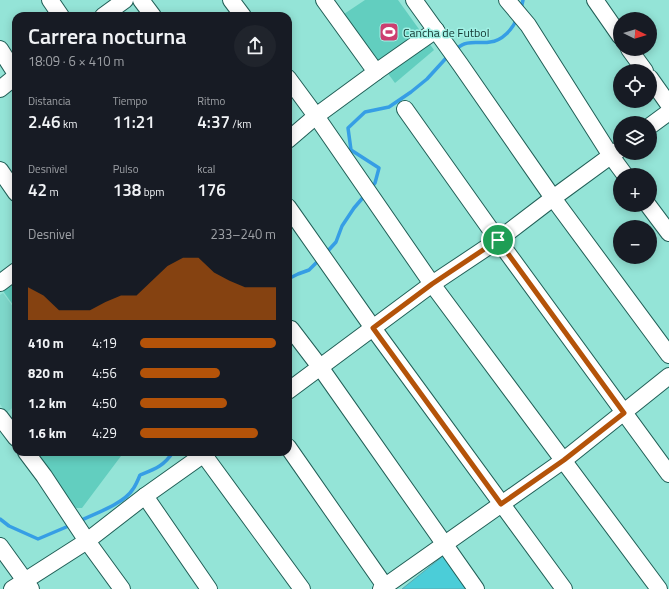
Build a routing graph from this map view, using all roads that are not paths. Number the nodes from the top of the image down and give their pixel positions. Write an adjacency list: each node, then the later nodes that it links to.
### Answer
1 (50, 0): 9 (street)
2 (125, 0): 10 (street)
3 (141, 0): 11 (street)
4 (231, 0): 12 (street)
5 (324, 0): 17 (street)
6 (414, 0): 14 (street)
7 (595, 0): 13 (street)
8 (511, 4): 28 (street)
9 (58, 12)
10 (108, 12)
11 (150, 12)
12 (240, 12)
13 (613, 26)
14 (436, 30): 17 (street); 32 (street)
15 (0, 49): 16 (street)
16 (12, 68)
17 (376, 72): 25 (street)
18 (12, 78): 21 (street)
19 (292, 83): 25 (street)
20 (657, 88): 22 (street)
21 (0, 89)
22 (669, 105)
23 (405, 109): 36 (street)
24 (669, 112): 26 (street)
25 (316, 116): 27 (street); 39 (street)
26 (657, 121)
27 (292, 137)
28 (613, 149)
29 (613, 155): 32 (street)
30 (0, 170): 31 (street)
31 (12, 187)
32 (552, 198): 36 (street); 42 (street)
33 (653, 212): 35 (street)
34 (292, 213): 40 (street)
35 (669, 233)
36 (498, 240): 39 (street); 46 (street)
37 (12, 274): 38 (street)
38 (0, 283)
39 (432, 284): 40 (street); 53 (street)
40 (373, 328): 43 (street); 56 (street)
41 (292, 330): 43 (street)
42 (669, 355)
43 (320, 367): 45 (street); 58 (street)
44 (669, 376): 46 (street)
45 (292, 388)
46 (624, 413): 53 (street); 54 (street)
47 (0, 417): 48 (street)
48 (12, 433)
49 (292, 453): 61 (street)
50 (29, 456): 57 (street)
51 (202, 456): 55 (street)
52 (208, 456): 64 (street)
53 (564, 460): 56 (street); 67 (street)
54 (669, 474)
55 (145, 496): 57 (street); 63 (street)
56 (501, 504): 58 (street); 66 (street)
57 (84, 538): 60 (street); 62 (street)
58 (444, 545): 61 (street); 65 (street)
59 (0, 546): 60 (street)
60 (23, 586)
61 (384, 588)
62 (122, 589)
63 (210, 589)
64 (302, 589)
65 (476, 589)
66 (564, 589)
67 (659, 589)

